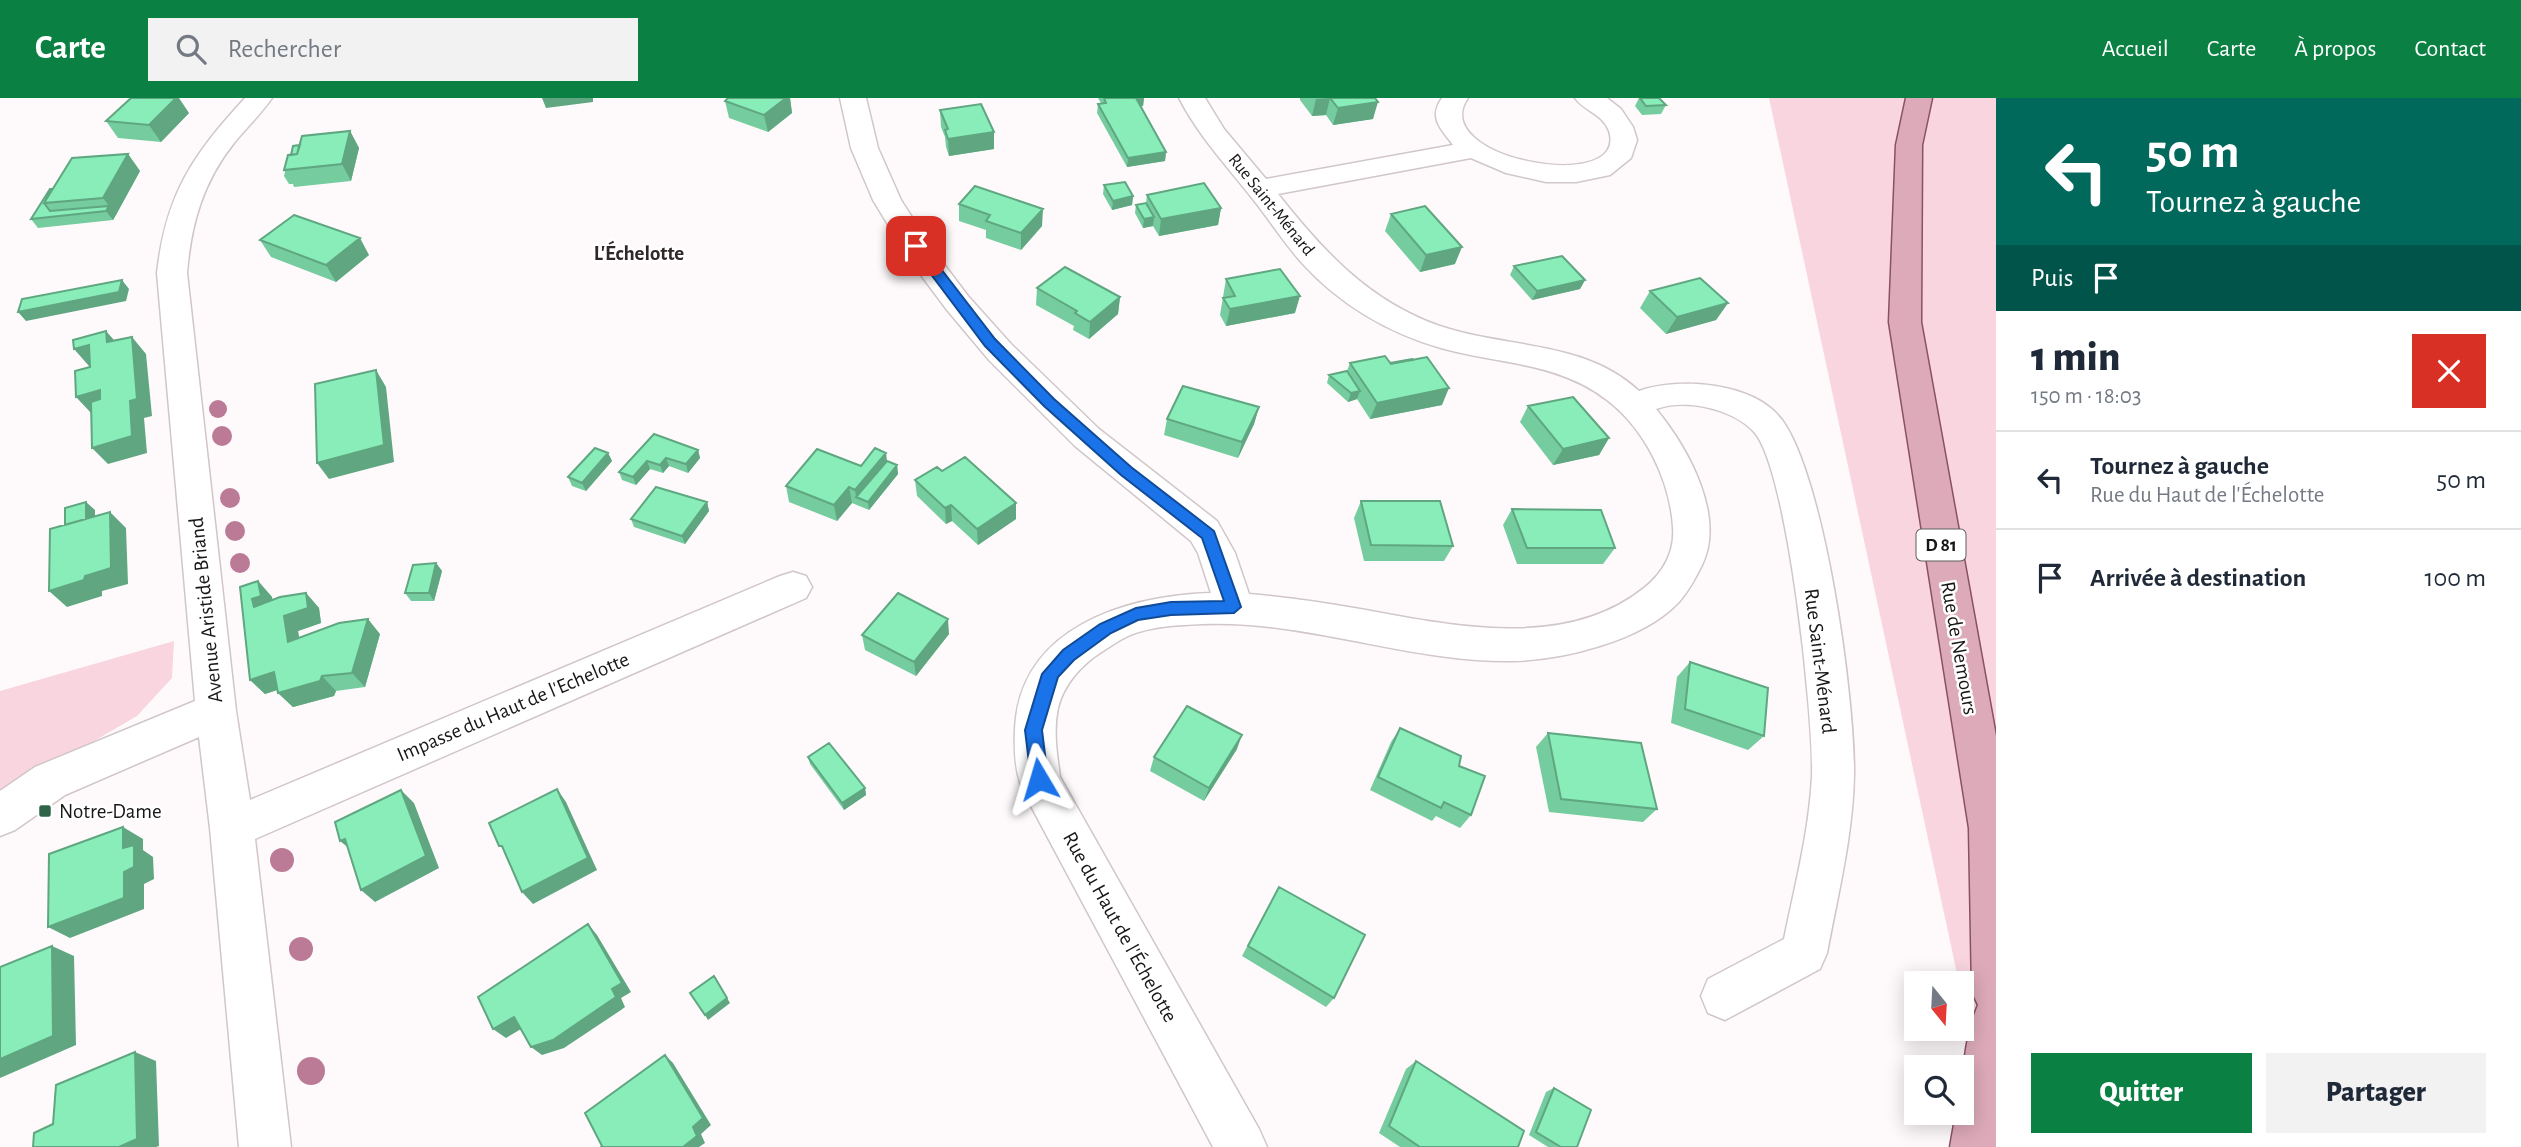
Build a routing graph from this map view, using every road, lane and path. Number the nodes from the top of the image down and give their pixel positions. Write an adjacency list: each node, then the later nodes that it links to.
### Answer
1 (259, 98): 12 (street, Avenue Aristide Briand)
2 (853, 98): 11 (street)
3 (1192, 98): 8 (street, Rue Saint-Ménard)
4 (1455, 98): 7 (street)
5 (1588, 98): 7 (street)
6 (1919, 98): 15 (main road, Rue de Nemours / D 81)
7 (1471, 150): 8 (street)
8 (1259, 189): 9 (street, Rue Saint-Ménard)
9 (1635, 405): 11 (street, Rue Saint-Ménard); 16 (street, Rue Saint-Ménard)
10 (793, 587): 14 (street, Impasse du Haut de l'Echelotte)
11 (1234, 607): 19 (street, Rue du Haut de l'Échelotte)
12 (216, 711): 13 (street); 14 (street, Avenue Aristide Briand)
13 (0, 816)
14 (232, 828): 18 (street, Avenue Aristide Briand)
15 (1996, 992)
16 (1725, 996)
17 (1996, 1019): 20 (main road)
18 (265, 1147)
19 (1241, 1147)
20 (1976, 1147)

